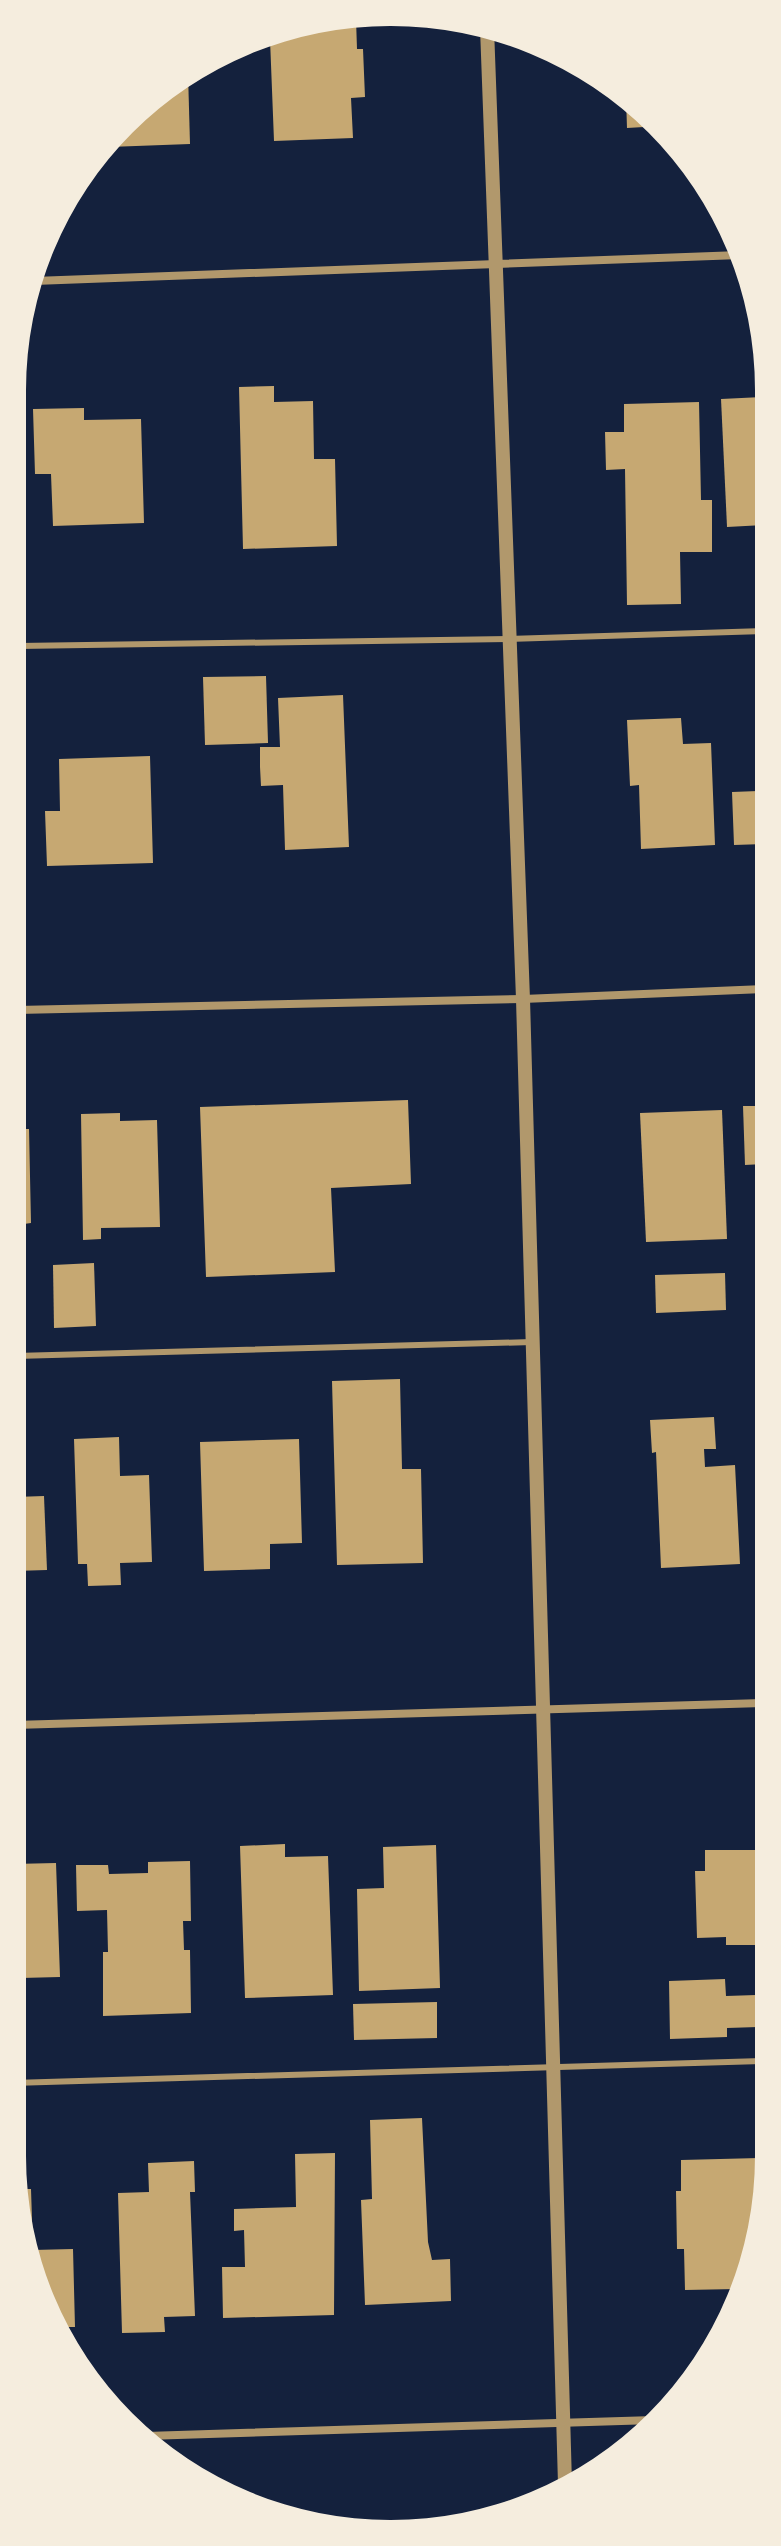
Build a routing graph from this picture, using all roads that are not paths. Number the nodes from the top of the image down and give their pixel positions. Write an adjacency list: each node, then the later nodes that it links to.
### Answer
1 (487, 39): 3 (street)
2 (729, 255): 3 (street)
3 (494, 265): 4 (street); 6 (street)
4 (43, 281)
5 (755, 631): 6 (lane)
6 (508, 639): 7 (lane); 9 (street)
7 (26, 646)
8 (755, 989): 9 (street)
9 (523, 999): 10 (street); 11 (street)
10 (26, 1010)
11 (532, 1342): 12 (lane); 14 (street)
12 (26, 1356)
13 (755, 1703): 14 (street)
14 (542, 1709): 15 (street); 17 (street)
15 (26, 1725)
16 (755, 2061): 17 (lane)
17 (552, 2067): 18 (lane); 20 (street)
18 (26, 2083)
19 (641, 2420): 20 (street)
20 (562, 2423): 21 (street); 22 (street)
21 (157, 2436)
22 (565, 2475)

